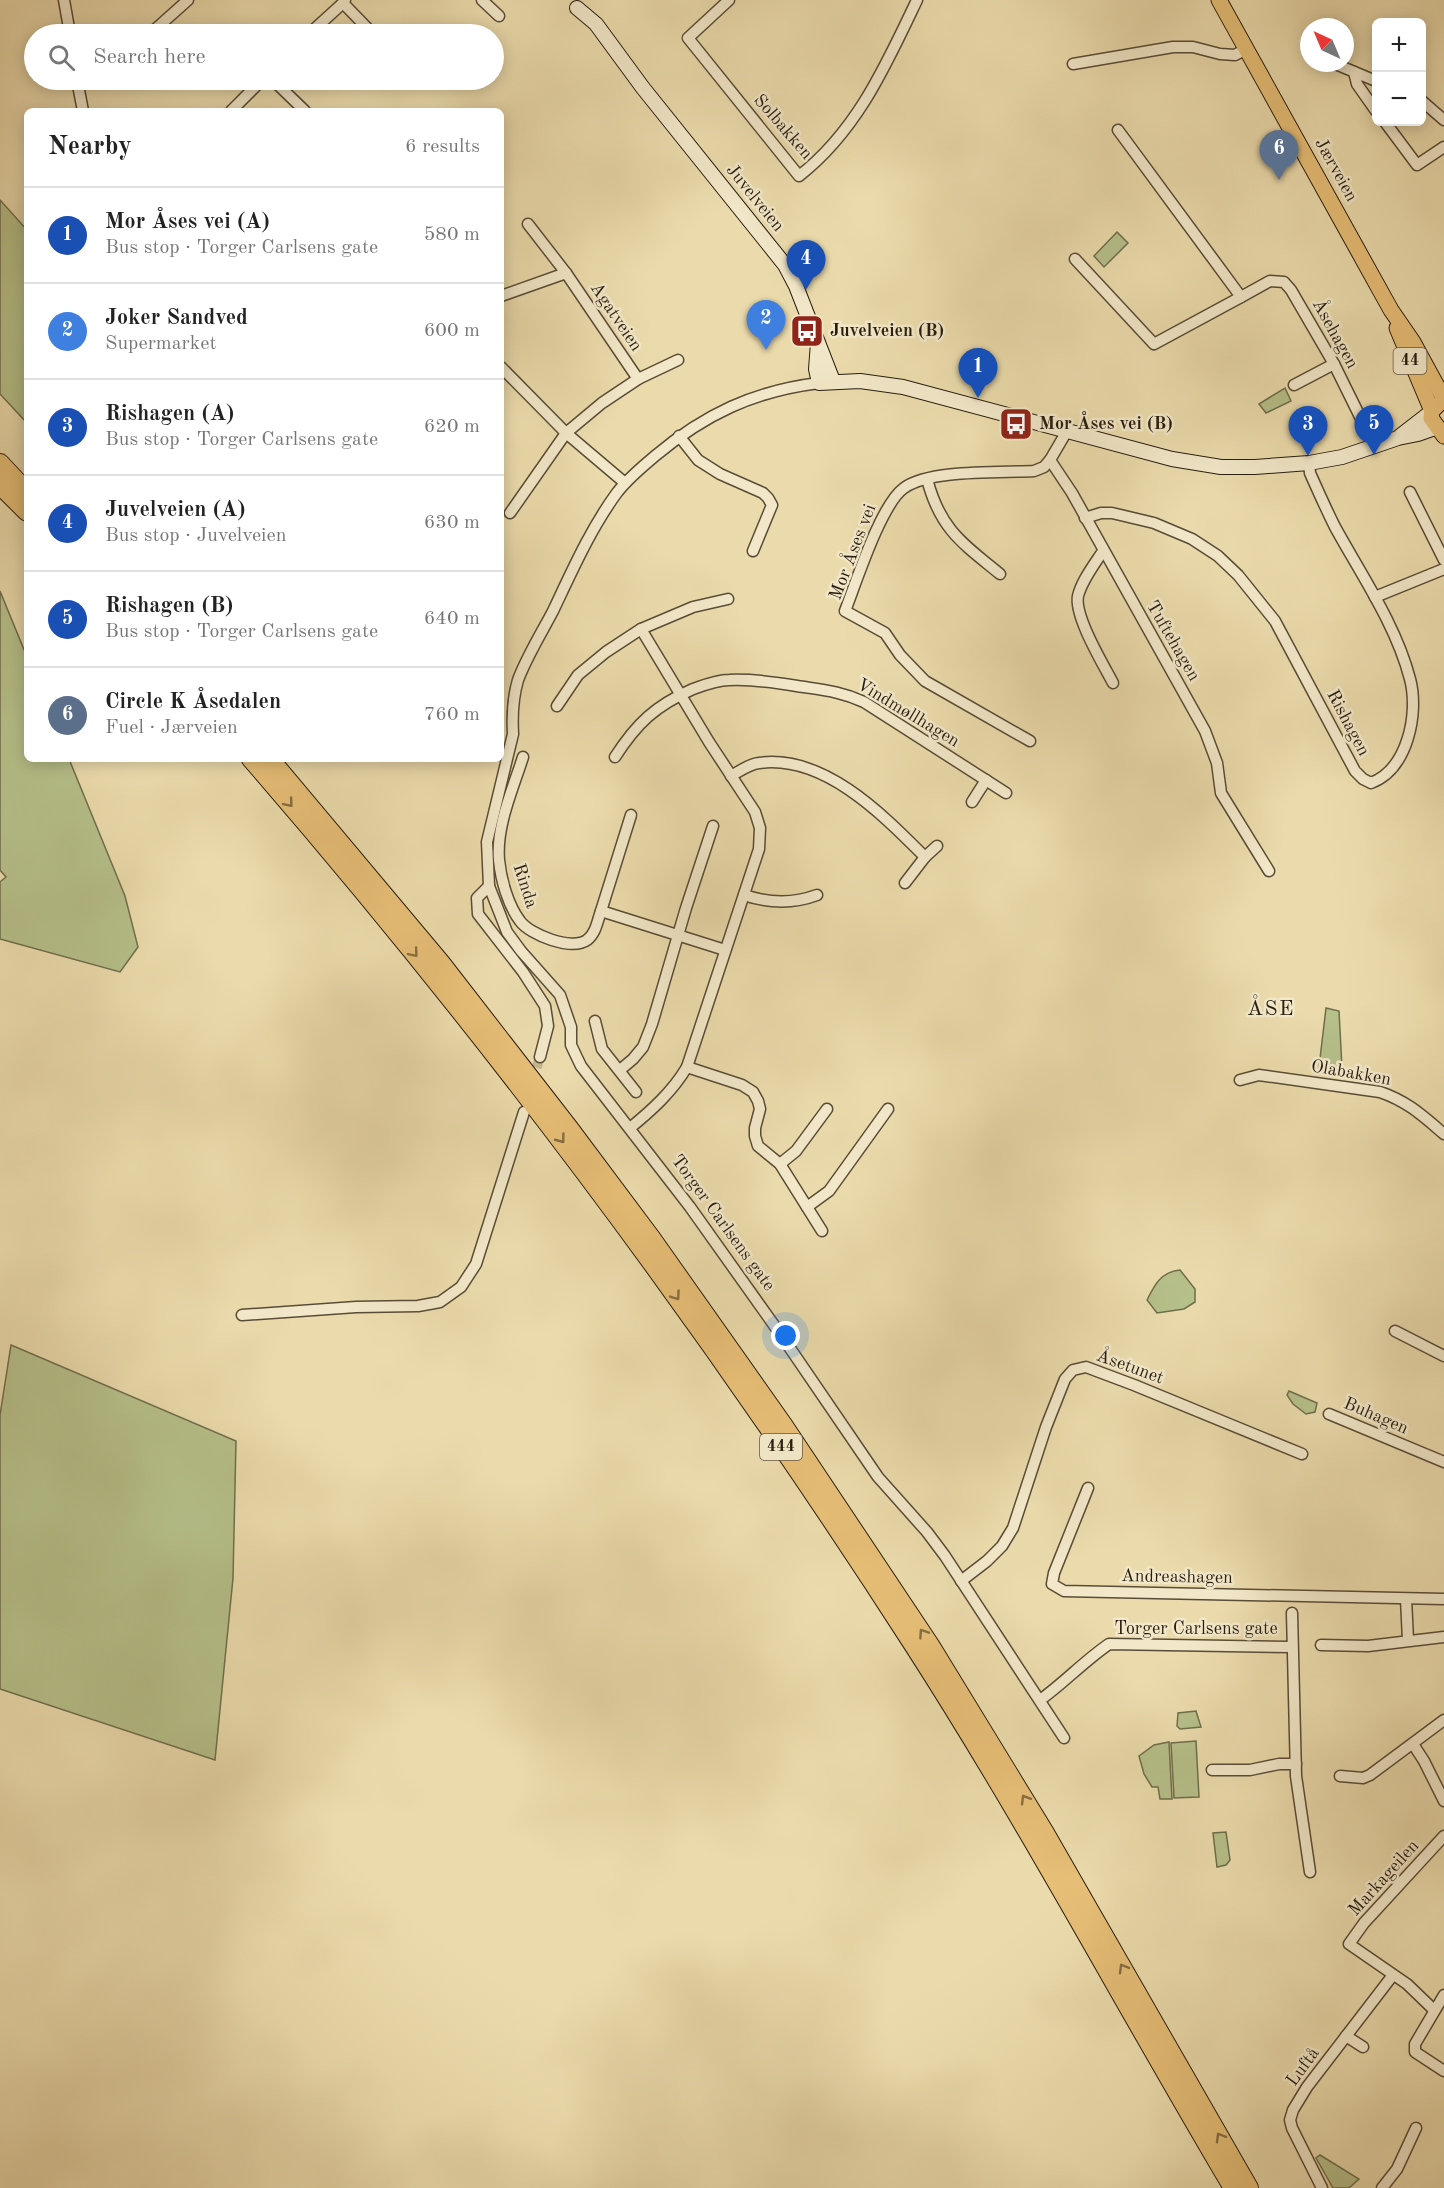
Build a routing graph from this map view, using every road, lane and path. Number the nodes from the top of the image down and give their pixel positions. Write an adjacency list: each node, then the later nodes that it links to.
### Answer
1 (64, 0): 10 (street)
2 (188, 0): 11 (street)
3 (482, 0): 9 (street)
4 (729, 0): 5 (street, Solbakken)
5 (917, 0)
6 (1220, 0): 14 (main road, Jærveien / 44)
7 (344, 2): 12 (street); 13 (street)
8 (574, 4): 40 (street, Juvelveien)
9 (499, 16)
10 (68, 24)
11 (161, 24)
12 (320, 24)
13 (364, 24)
14 (1246, 49): 15 (street); 35 (main road, Jærveien / 44)
15 (1073, 64)
16 (1354, 72): 17 (street); 21 (street)
17 (1372, 79)
18 (79, 90): 23 (street)
19 (252, 90): 24 (street)
20 (283, 90): 25 (street)
21 (1372, 104)
22 (1426, 104): 26 (street)
23 (82, 108)
24 (234, 108)
25 (302, 108)
26 (1444, 120)
27 (1388, 126): 29 (street)
28 (1118, 130): 34 (street)
29 (1444, 147)
30 (528, 224): 32 (street, Agatveien)
31 (1075, 260): 34 (street, Åsehagen)
32 (566, 273): 33 (street, Agatveien); 39 (street, Agatveien)
33 (504, 295)
34 (1241, 297): 37 (street, Åsehagen)
35 (1391, 310): 42 (main road, Jærveien / 44); 43 (main road, Jærveien / 44)
36 (678, 360): 39 (street, Agatveien)
37 (1334, 364): 41 (street); 47 (street, Åsehagen)
38 (504, 370): 45 (street)
39 (638, 379): 45 (street, Agatveien)
40 (826, 382): 44 (street); 46 (street)
41 (1294, 386)
42 (1444, 399)
43 (1439, 421): 47 (street)
44 (1067, 431): 48 (street); 50 (street)
45 (566, 433): 52 (street); 57 (street, Agatveien)
46 (679, 436): 52 (street); 59 (street)
47 (1375, 447): 50 (street)
48 (1050, 460): 51 (street, Mor Åses vei); 58 (street, Tuftehagen)
49 (0, 463): 54 (highway)
50 (1309, 463): 64 (street, Rishagen)
51 (927, 479): 63 (street); 71 (street, Mor Åses vei)
52 (625, 483): 70 (street)
53 (0, 484): 56 (highway)
54 (24, 489)
55 (1410, 492): 61 (street)
56 (24, 509)
57 (510, 513)
58 (1085, 518): 60 (street, Tuftehagen); 64 (street, Rishagen)
59 (753, 551)
60 (1103, 551): 67 (street); 84 (street, Tuftehagen)
61 (1444, 560)
62 (1444, 569): 64 (street)
63 (1000, 574)
64 (1375, 597)
65 (728, 599): 66 (street)
66 (641, 629): 68 (street); 69 (street)
67 (1113, 683)
68 (680, 695): 73 (street, Vindmøllhagen); 76 (street); 77 (street, Vindmøllhagen)
69 (557, 706)
70 (506, 717): 86 (street, Torger Carlsens gate)
71 (1030, 741)
72 (523, 757): 89 (street, Rinda)
73 (615, 757)
74 (254, 762): 138 (highway, 444, one-way to 138)
75 (273, 762): 139 (highway, 444, one-way to 75)
76 (731, 777): 83 (street); 87 (street)
77 (986, 780): 78 (street, Vindmøllhagen); 79 (street)
78 (1006, 793)
79 (972, 802)
80 (631, 815): 89 (street, Rinda)
81 (713, 826): 90 (street)
82 (937, 846): 83 (street)
83 (925, 857): 85 (street)
84 (1269, 872)
85 (905, 883)
86 (489, 886): 93 (street); 101 (street, Torger Carlsens gate)
87 (744, 895): 88 (street); 91 (street)
88 (817, 895)
89 (601, 911): 90 (street)
90 (678, 935): 91 (street); 95 (street)
91 (725, 950): 94 (street)
92 (595, 1021): 95 (street)
93 (540, 1057)
94 (687, 1067): 101 (street); 103 (street)
95 (620, 1070): 97 (street)
96 (1240, 1080): 102 (street, Olabakken)
97 (636, 1092)
98 (827, 1109): 103 (street)
99 (888, 1109): 104 (street)
100 (524, 1112): 106 (street)
101 (630, 1128): 113 (street, Torger Carlsens gate)
102 (1444, 1134)
103 (780, 1164): 104 (street)
104 (807, 1207): 105 (street)
105 (822, 1231)
106 (242, 1315)
107 (1395, 1330): 108 (street)
108 (1444, 1356)
109 (1329, 1414): 111 (street, Buhagen)
110 (1302, 1454): 113 (street, Åsetunet)
111 (1444, 1462)
112 (1088, 1488): 114 (street, Andreashagen)
113 (961, 1581): 121 (street, Torger Carlsens gate)
114 (1406, 1599): 115 (street, Andreashagen); 118 (street)
115 (1444, 1599)
116 (1292, 1613): 120 (street)
117 (1444, 1636): 118 (street)
118 (1408, 1640): 119 (street)
119 (1322, 1645)
120 (1292, 1647): 121 (street, Torger Carlsens gate); 125 (street, Torger Carlsens gate)
121 (1040, 1700): 123 (street, Torger Carlsens gate)
122 (1444, 1720): 124 (street)
123 (1064, 1738)
124 (1413, 1744): 127 (street); 128 (street)
125 (1296, 1764): 126 (street); 130 (street, Torger Carlsens gate)
126 (1212, 1770)
127 (1340, 1776)
128 (1444, 1801)
129 (1444, 1836): 131 (street, Markageilen)
130 (1310, 1872)
131 (1393, 1975): 133 (street, Markageilen); 134 (street, Luftå)
132 (1444, 1995): 133 (street)
133 (1434, 2010): 136 (street)
134 (1346, 2036): 135 (street); 140 (street, Luftå)
135 (1363, 2047)
136 (1444, 2071)
137 (1416, 2128): 141 (street)
138 (1233, 2188)
139 (1249, 2188)
140 (1322, 2188)
141 (1382, 2188)

